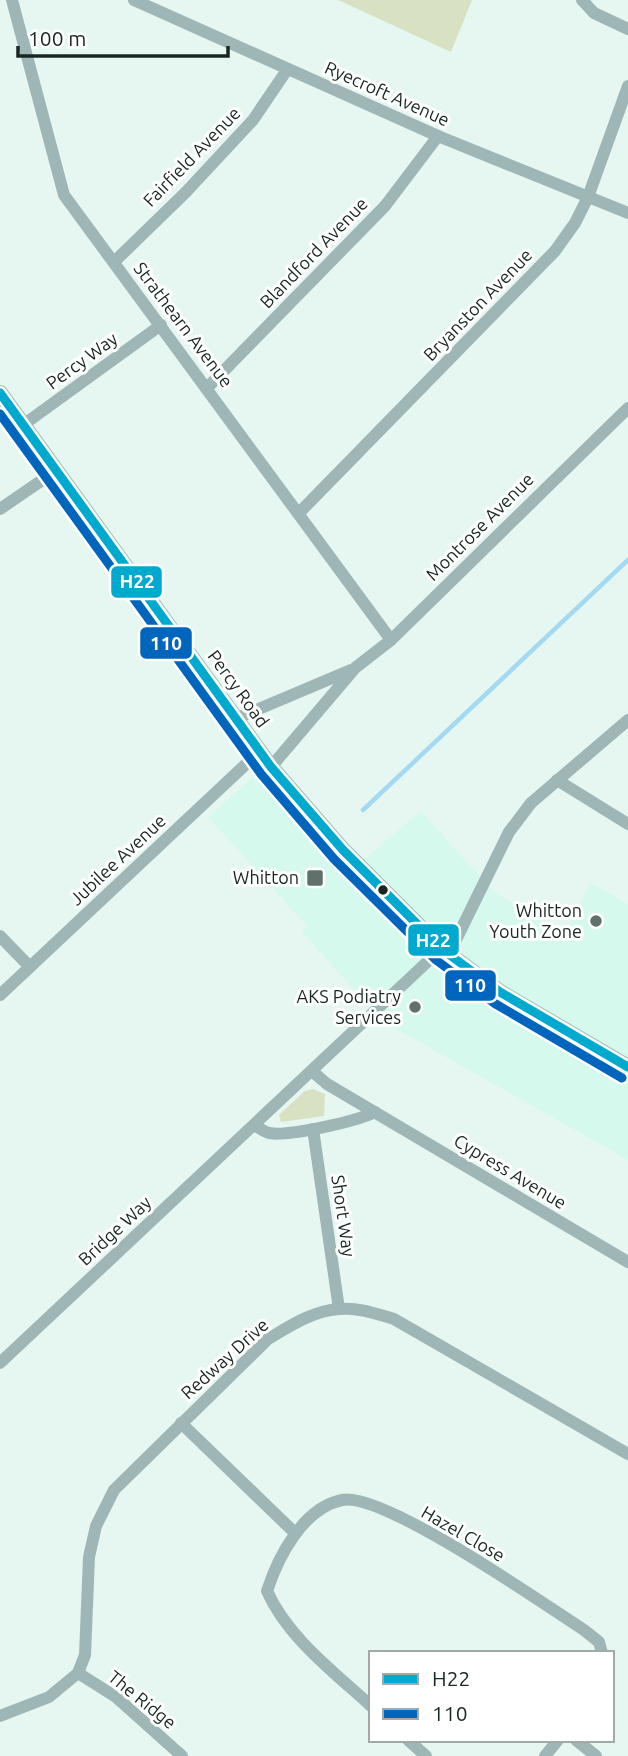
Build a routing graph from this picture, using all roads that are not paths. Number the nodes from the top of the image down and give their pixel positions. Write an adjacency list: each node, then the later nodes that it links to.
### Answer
1 (12, 0): 10 (street, Strathearn Avenue)
2 (134, 0): 5 (street, Ryecroft Avenue)
3 (582, 0): 4 (street)
4 (628, 29)
5 (287, 70): 7 (street, Ryecroft Avenue); 10 (street, Fairfield Avenue)
6 (628, 86): 8 (street, Bryanston Avenue)
7 (438, 136): 8 (street, Ryecroft Avenue); 12 (street, Blandford Avenue)
8 (588, 197): 9 (street, Ryecroft Avenue); 18 (street, Bryanston Avenue)
9 (628, 213)
10 (114, 262): 11 (street, Strathearn Avenue)
11 (161, 325): 12 (street, Strathearn Avenue); 15 (street, Percy Way)
12 (207, 388): 18 (street, Strathearn Avenue)
13 (0, 393): 15 (street, Percy Road)
14 (628, 408): 19 (street, Montrose Avenue)
15 (23, 425): 16 (street, Percy Road)
16 (57, 470): 17 (street); 21 (street, Percy Road)
17 (0, 509)
18 (299, 513): 19 (street, Strathearn Avenue)
19 (391, 640): 20 (street, Montrose Avenue)
20 (355, 668): 21 (street, Montrose Avenue); 24 (street, Montrose Avenue)
21 (235, 719): 23 (street, Percy Road)
22 (626, 726): 25 (street)
23 (260, 751): 24 (street, Percy Road); 29 (street, Jubilee Avenue)
24 (271, 767): 28 (street, Percy Road)
25 (557, 780): 26 (street); 28 (street)
26 (628, 824)
27 (0, 936): 29 (street)
28 (445, 951): 31 (street, Percy Road); 32 (street, Bridge Way)
29 (30, 967): 30 (street, Jubilee Avenue)
30 (0, 995)
31 (628, 1066)
32 (312, 1071): 33 (street, Cypress Avenue); 34 (street, Bridge Way)
33 (375, 1112): 35 (street); 36 (street, Cypress Avenue)
34 (254, 1125): 35 (street); 38 (street, Bridge Way)
35 (313, 1129): 37 (street, Short Way)
36 (628, 1262)
37 (339, 1309): 39 (street, Redway Drive); 40 (street, Redway Drive)
38 (0, 1363)
39 (181, 1423): 41 (street); 43 (street, Redway Drive)
40 (628, 1454)
41 (295, 1533): 42 (street, Hazel Close); 44 (street, Hazel Close)
42 (601, 1651)
43 (78, 1673): 45 (street); 49 (street, The Ridge)
44 (369, 1704)
45 (0, 1716)
46 (410, 1742): 50 (street)
47 (556, 1742): 51 (street)
48 (578, 1742): 52 (street)
49 (182, 1756)
50 (426, 1756)
51 (545, 1756)
52 (596, 1756)

